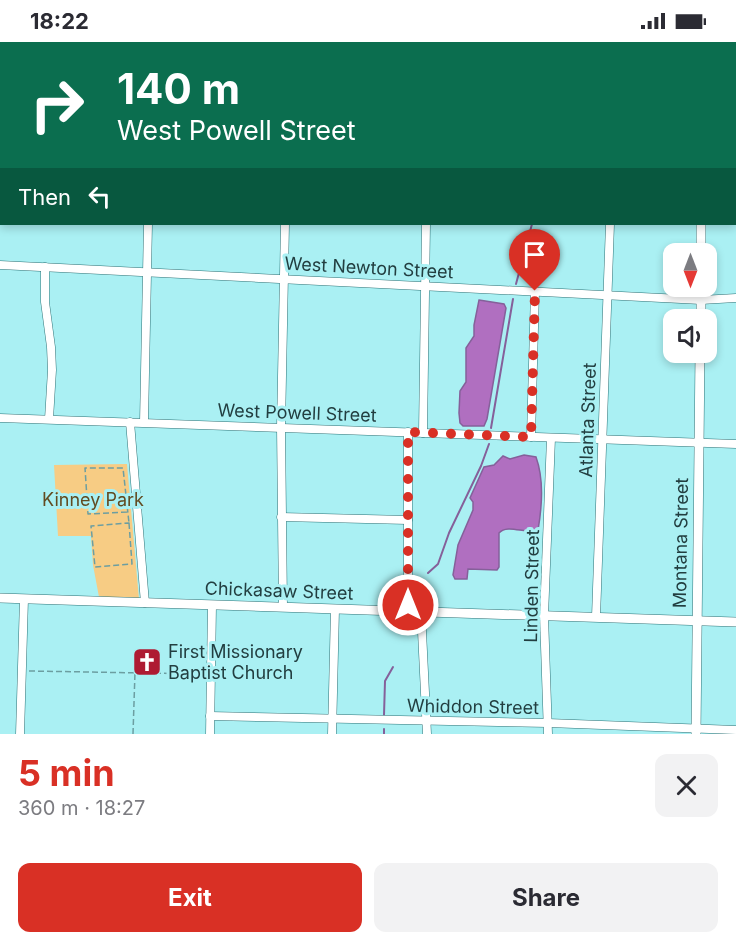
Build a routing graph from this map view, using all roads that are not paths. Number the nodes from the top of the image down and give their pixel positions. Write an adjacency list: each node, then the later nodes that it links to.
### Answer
1 (148, 225): 9 (street)
2 (285, 225): 10 (street)
3 (426, 225): 11 (street)
4 (610, 225): 13 (street, Atlanta Street)
5 (702, 225): 6 (street)
6 (701, 243)
7 (0, 265): 8 (street, West Newton Street)
8 (45, 267): 9 (street, West Newton Street); 19 (street)
9 (147, 272): 10 (street, West Newton Street); 21 (street)
10 (283, 278): 11 (street, West Newton Street); 22 (street)
11 (425, 286): 12 (street, West Newton Street); 24 (street)
12 (535, 291): 13 (street, West Newton Street); 25 (street)
13 (607, 295): 15 (street, West Newton Street); 27 (street, Atlanta Street)
14 (736, 298): 15 (street, West Newton Street)
15 (701, 300): 16 (street)
16 (701, 309)
17 (700, 363): 28 (street, Montana Street)
18 (0, 418): 19 (street, West Powell Street)
19 (49, 419): 20 (street, West Powell Street)
20 (130, 422): 21 (street, West Powell Street); 34 (street)
21 (144, 422): 22 (street, West Powell Street)
22 (280, 427): 23 (street, West Powell Street); 30 (street)
23 (408, 432): 24 (street, West Powell Street); 31 (street)
24 (423, 433): 25 (street, West Powell Street)
25 (531, 437): 26 (street, West Powell Street)
26 (551, 438): 27 (street, West Powell Street); 40 (street, Linden Street)
27 (602, 439): 28 (street, West Powell Street); 41 (street, Atlanta Street)
28 (700, 443): 29 (street, West Powell Street); 42 (street, Montana Street)
29 (736, 444)
30 (281, 517): 31 (street); 36 (street)
31 (408, 520): 38 (street)
32 (0, 598): 33 (street, Chickasaw Street)
33 (24, 599): 34 (street, Chickasaw Street); 50 (street)
34 (145, 603): 35 (street, Chickasaw Street)
35 (212, 605): 36 (street, Chickasaw Street); 44 (street)
36 (282, 607): 37 (street, Chickasaw Street)
37 (335, 609): 38 (street, Chickasaw Street); 45 (street)
38 (408, 611): 39 (street, Chickasaw Street)
39 (422, 611): 40 (street, Chickasaw Street); 46 (street)
40 (544, 616): 41 (street, Chickasaw Street); 47 (street, Linden Street)
41 (596, 617): 42 (street, Chickasaw Street)
42 (696, 621): 43 (street, Chickasaw Street); 49 (street, Montana Street)
43 (736, 622)
44 (210, 716): 45 (street, Whiddon Street); 51 (street)
45 (333, 719): 46 (street, Whiddon Street); 52 (street)
46 (426, 720): 47 (street, Whiddon Street); 53 (street)
47 (548, 723): 49 (street, Whiddon Street); 54 (street, Linden Street)
48 (736, 730): 49 (street, Whiddon Street)
49 (696, 731)
50 (20, 734)
51 (210, 734)
52 (333, 734)
53 (427, 734)
54 (548, 734)

